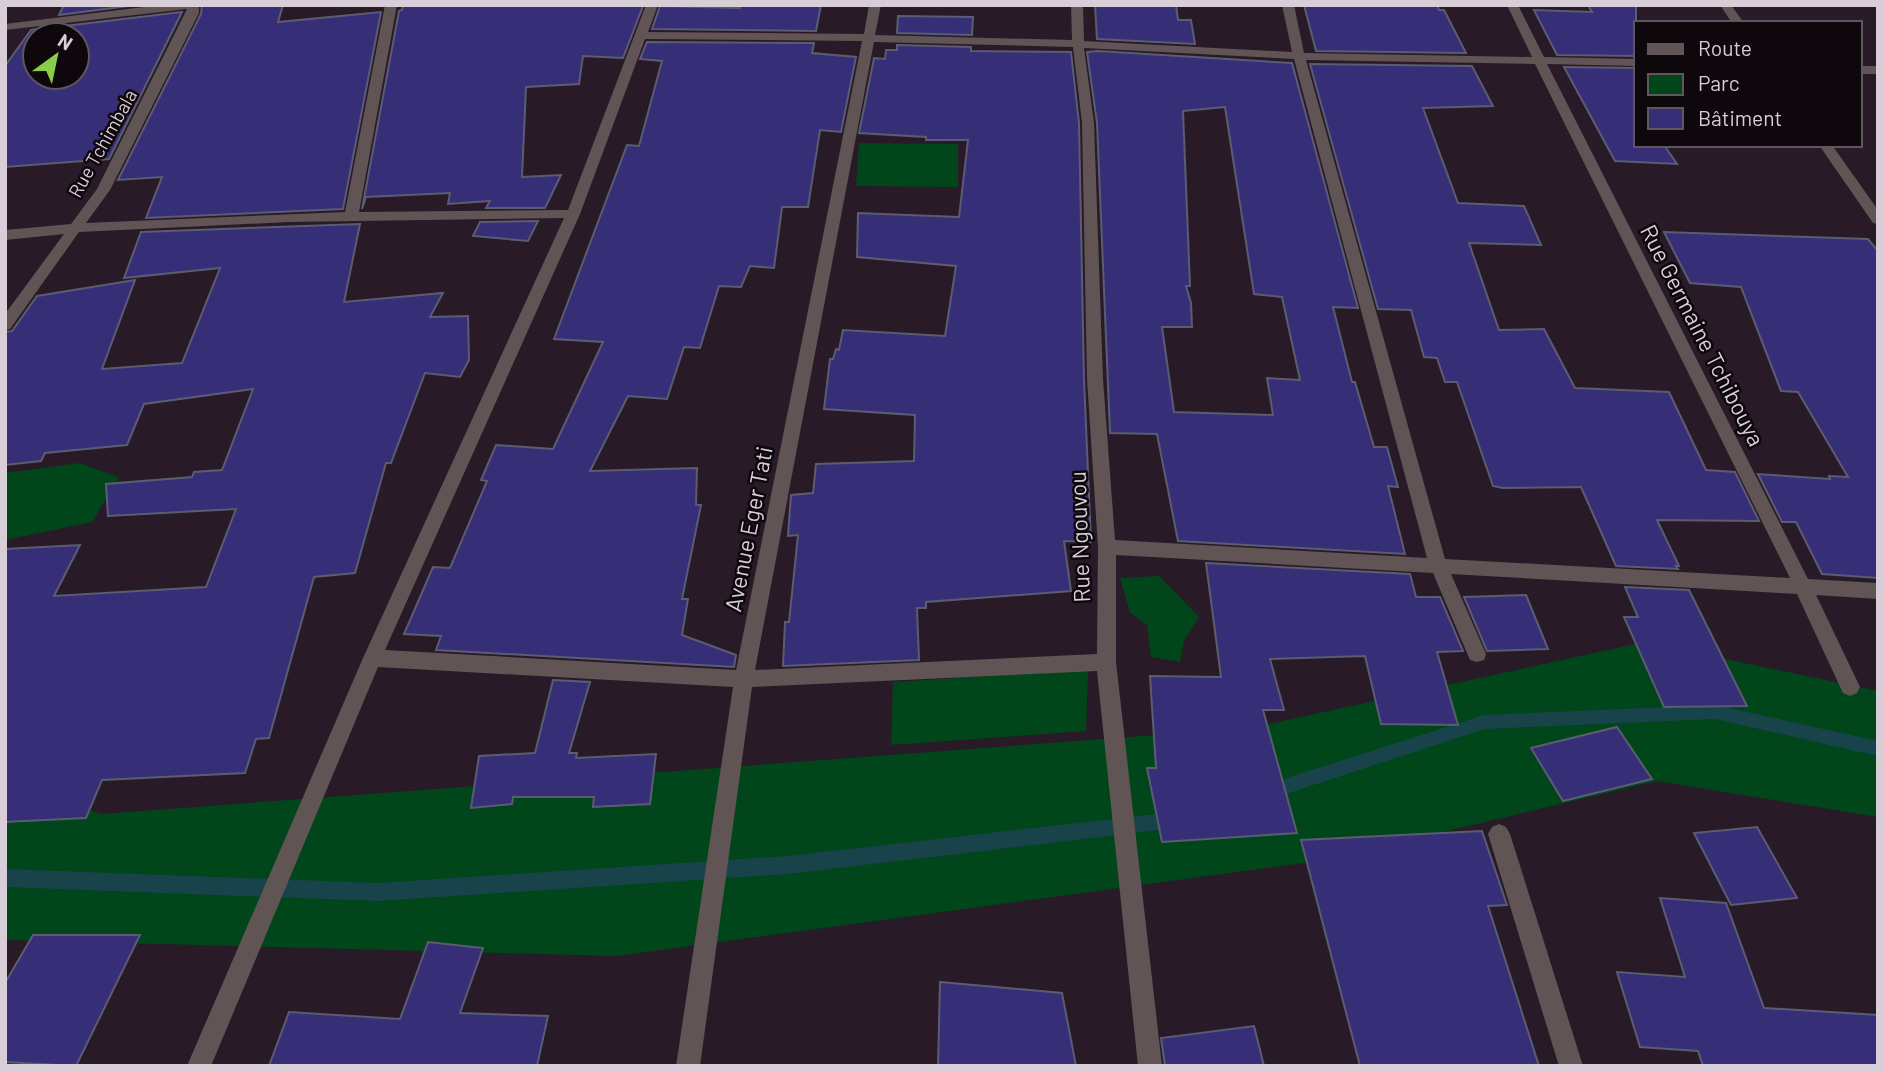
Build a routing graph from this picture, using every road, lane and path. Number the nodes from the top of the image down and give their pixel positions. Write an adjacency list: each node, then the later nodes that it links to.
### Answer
1 (192, 5): 10 (street); 21 (street, Rue Tchimbala)
2 (391, 5): 19 (street)
3 (652, 5): 11 (street)
4 (874, 5): 12 (street, Avenue Eger Tati)
5 (1077, 5): 13 (street, Rue Ngouvou)
6 (1288, 5): 14 (street)
7 (1512, 5): 15 (street, Rue Germaine Tchibouya)
8 (1725, 5): 9 (street)
9 (1737, 21)
10 (5, 27)
11 (641, 35): 12 (street); 18 (street)
12 (869, 38): 13 (street); 31 (street, Avenue Eger Tati)
13 (1079, 44): 14 (street); 24 (street, Rue Ngouvou)
14 (1299, 56): 15 (street); 25 (street)
15 (1540, 59): 16 (street); 26 (street, Rue Germaine Tchibouya)
16 (1634, 62)
17 (1826, 147): 20 (street)
18 (573, 214): 19 (street); 29 (street)
19 (351, 216): 21 (street)
20 (1878, 220)
21 (76, 227): 22 (street); 23 (street, Rue Tchimbala)
22 (5, 234)
23 (5, 325)
24 (1107, 547): 25 (street); 30 (street, Rue Ngouvou)
25 (1438, 565): 26 (street); 28 (street)
26 (1803, 587): 27 (street); 32 (street, Rue Germaine Tchibouya)
27 (1878, 591)
28 (1478, 654)
29 (372, 658): 31 (street); 34 (street)
30 (1106, 662): 31 (street); 36 (street, Rue Ngouvou)
31 (744, 679): 35 (street, Avenue Eger Tati)
32 (1850, 687)
33 (1499, 834): 37 (street)
34 (200, 1066)
35 (688, 1066)
36 (1150, 1066)
37 (1571, 1066)

